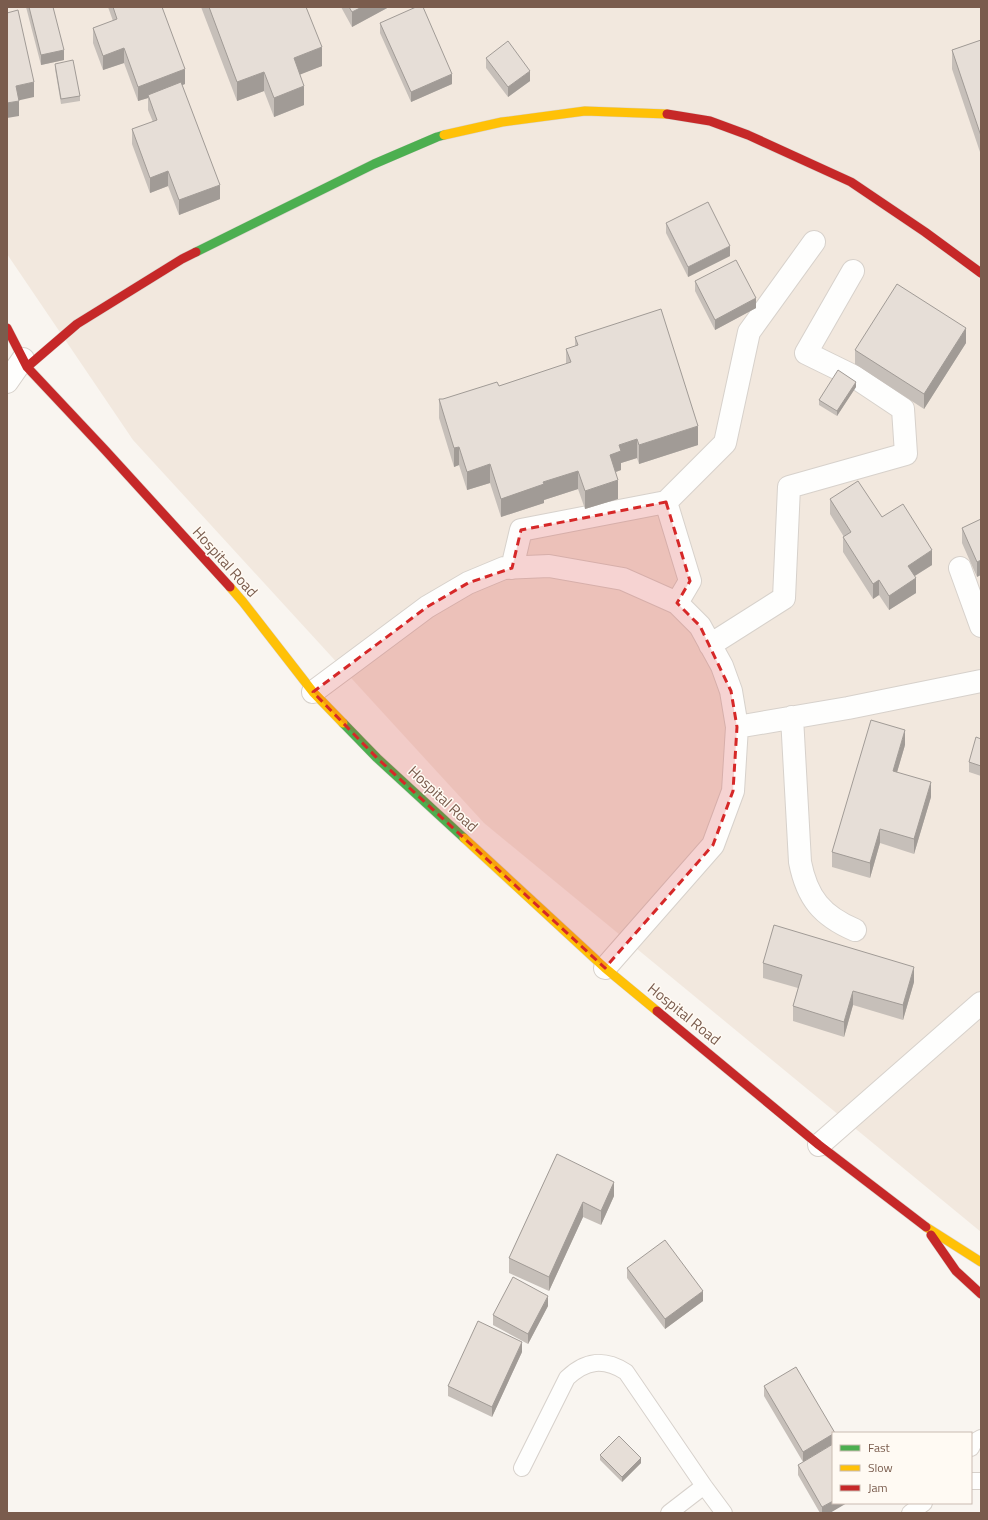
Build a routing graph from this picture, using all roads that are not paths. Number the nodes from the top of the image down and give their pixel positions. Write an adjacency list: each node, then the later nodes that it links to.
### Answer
1 (814, 242): 7 (street)
2 (853, 271): 12 (street)
3 (981, 273): 5 (street)
4 (7, 328): 5 (street, Hospital Road)
5 (25, 363): 6 (street); 14 (street, Hospital Road)
6 (7, 382)
7 (666, 502): 8 (street); 10 (street)
8 (512, 568): 10 (street); 14 (street)
9 (960, 568): 11 (street)
10 (677, 603): 12 (street)
11 (981, 626)
12 (710, 645): 16 (street)
13 (981, 681): 15 (street)
14 (313, 692): 18 (street, Hospital Road)
15 (792, 718): 16 (street); 17 (street)
16 (737, 727): 18 (street)
17 (855, 930)
18 (605, 968): 20 (street, Hospital Road)
19 (981, 1003): 20 (street)
20 (819, 1145): 21 (street, Hospital Road)
21 (924, 1226): 22 (street); 23 (street)
22 (981, 1262)
23 (981, 1294)
24 (981, 1438): 25 (lane)
25 (972, 1446)
26 (522, 1468): 27 (lane)
27 (704, 1486): 29 (lane); 30 (lane)
28 (923, 1504): 31 (lane)
29 (669, 1513)
30 (724, 1513)
31 (910, 1513)

